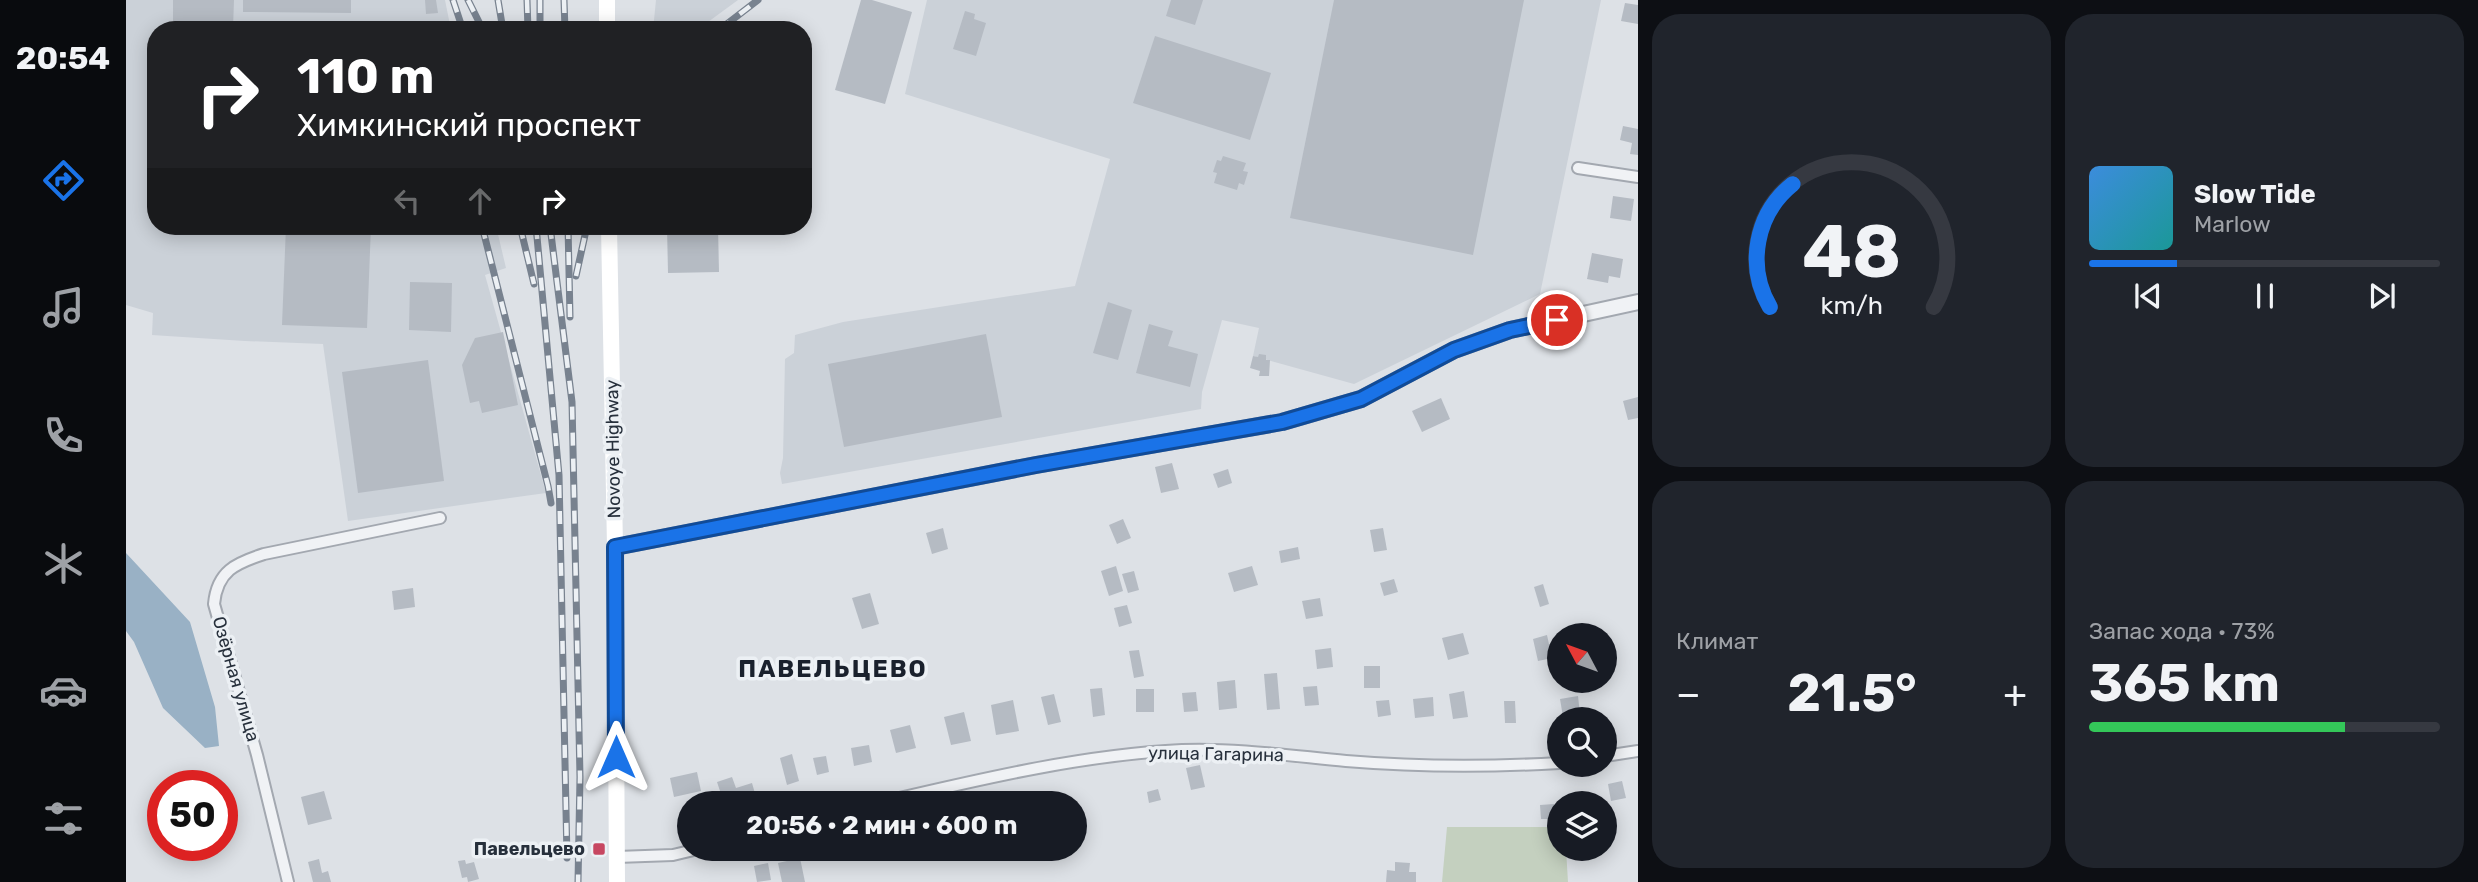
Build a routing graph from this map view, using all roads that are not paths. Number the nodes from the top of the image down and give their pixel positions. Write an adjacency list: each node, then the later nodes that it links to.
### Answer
1 (607, 0): 2 (main road)
2 (607, 21)
3 (1578, 168): 4 (street)
4 (1638, 177)
5 (608, 235): 8 (main road, Novoye Highway)
6 (1638, 302): 8 (street)
7 (440, 518): 15 (street, Озёрная улица)
8 (615, 547): 14 (main road, Novoye Highway)
9 (1638, 751): 10 (street)
10 (1617, 754)
11 (1547, 764): 12 (street, улица Гагарина)
12 (931, 791)
13 (677, 854): 14 (street)
14 (617, 857): 16 (main road, Novoye Highway)
15 (288, 882)
16 (617, 882)

